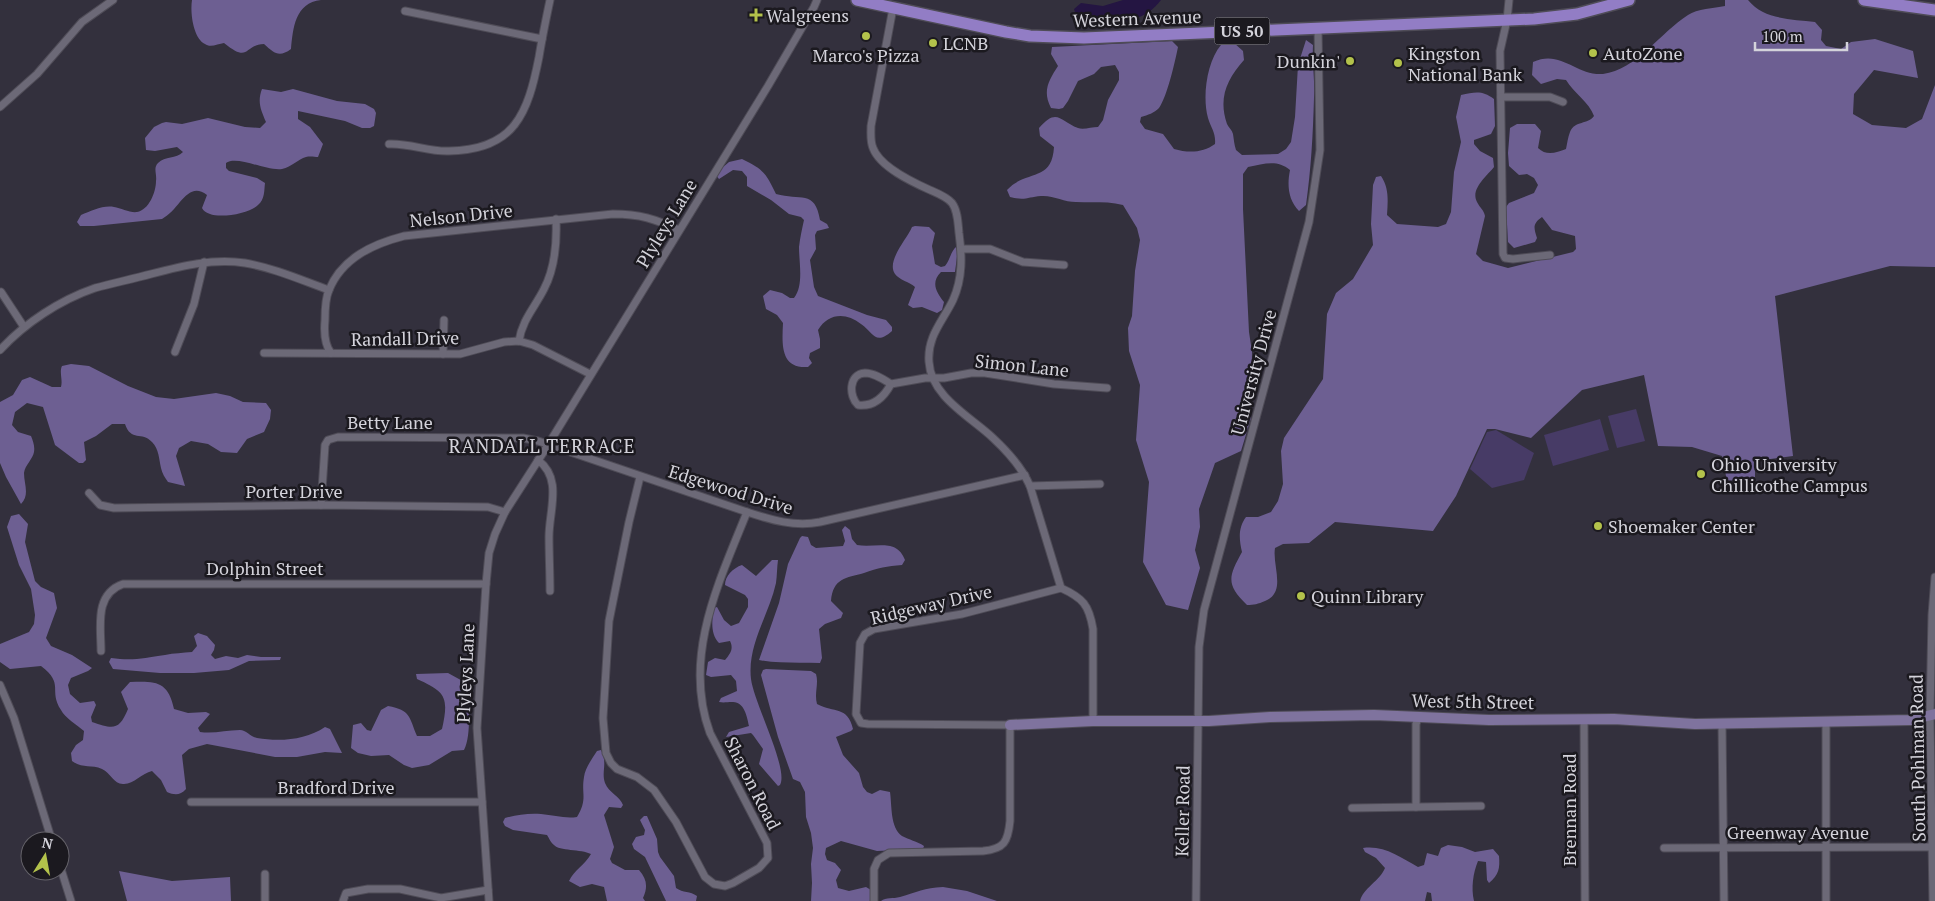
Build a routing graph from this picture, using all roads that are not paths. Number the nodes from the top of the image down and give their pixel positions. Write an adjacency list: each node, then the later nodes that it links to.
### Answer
1 (113, 0): 16 (street)
2 (550, 0): 13 (street)
3 (816, 0): 19 (street, Plyleys Lane)
4 (857, 0): 8 (main road, Western Avenue / US 50)
5 (1509, 0): 11 (street)
6 (1629, 0): 11 (main road, Western Avenue / US 50)
7 (1864, 0): 9 (main road)
8 (893, 8): 12 (main road, Western Avenue / US 50); 20 (street)
9 (1935, 10)
10 (405, 11): 13 (street)
11 (1507, 20): 12 (main road, Western Avenue / US 50); 14 (street)
12 (1318, 28): 58 (street, University Drive)
13 (542, 38): 17 (street)
14 (1501, 97): 15 (street); 21 (street)
15 (1563, 102)
16 (0, 107)
17 (388, 144)
18 (556, 219): 19 (street, Nelson Drive); 24 (street, Nelson Drive); 28 (street)
19 (679, 230): 34 (street, Plyleys Lane)
20 (961, 249): 23 (street); 35 (street)
21 (1550, 255)
22 (204, 262): 24 (street); 27 (street); 30 (street)
23 (1064, 265)
24 (329, 290): 32 (street, Nelson Drive)
25 (1, 292): 27 (street)
26 (444, 320): 33 (street)
27 (24, 327): 29 (street)
28 (518, 341): 33 (street, Randall Drive); 34 (street, Randall Drive)
29 (0, 350)
30 (175, 352)
31 (264, 353): 32 (street, Randall Drive)
32 (331, 353): 33 (street, Randall Drive)
33 (443, 354)
34 (590, 374): 38 (street, Plyleys Lane)
35 (934, 378): 36 (street, Simon Lane); 37 (street, Simon Lane); 40 (street)
36 (891, 384): 36 (street)
37 (1107, 388)
38 (548, 445): 39 (street, Plyleys Lane); 41 (street, Edgewood Drive); 45 (street, Betty Lane)
39 (538, 460): 46 (street, Plyleys Lane); 51 (street)
40 (1026, 475): 43 (street); 47 (street, Edgewood Drive)
41 (640, 477): 47 (street, Edgewood Drive); 47 (street, Sharon Road)
42 (1100, 484): 43 (street)
43 (1030, 486): 50 (street)
44 (89, 493): 45 (street, Porter Drive)
45 (321, 506): 46 (street, Porter Drive)
46 (504, 512): 49 (street, Plyleys Lane)
47 (747, 512)
48 (1935, 579): 54 (street, South Pohlman Road)
49 (486, 584): 52 (street, Dolphin Street); 63 (street, Plyleys Lane)
50 (1061, 588): 57 (street); 61 (street, Ridgeway Drive)
51 (550, 591)
52 (101, 651)
53 (0, 685): 67 (street)
54 (1933, 715): 59 (street, West 5th Street); 70 (street, South Pohlman Road)
55 (1419, 716): 56 (street, West 5th Street); 58 (street, West 5th Street); 65 (street)
56 (1584, 719): 60 (street, West 5th Street); 81 (street, Brennan Road)
57 (1094, 721): 58 (street, West 5th Street); 61 (street, West 5th Street)
58 (1198, 721): 80 (street, Keller Road)
59 (1826, 721): 60 (street, West 5th Street); 68 (street)
60 (1722, 723): 69 (street)
61 (1010, 725): 79 (street)
62 (191, 802): 63 (street, Bradford Drive)
63 (482, 802): 74 (street, Plyleys Lane)
64 (1481, 806): 65 (street)
65 (1416, 807): 66 (street)
66 (1352, 808)
67 (49, 831)
68 (1826, 846): 69 (street, Greenway Avenue); 70 (street, Greenway Avenue); 83 (street)
69 (1723, 847): 71 (street, Greenway Avenue); 82 (street)
70 (1933, 847): 84 (street, South Pohlman Road)
71 (1664, 848)
72 (265, 874): 76 (street)
73 (65, 881): 75 (street)
74 (488, 890): 77 (street); 78 (street, Plyleys Lane)
75 (71, 901)
76 (265, 901)
77 (343, 901)
78 (489, 901)
79 (874, 901)
80 (1196, 901)
81 (1585, 901)
82 (1724, 901)
83 (1826, 901)
84 (1933, 901)

